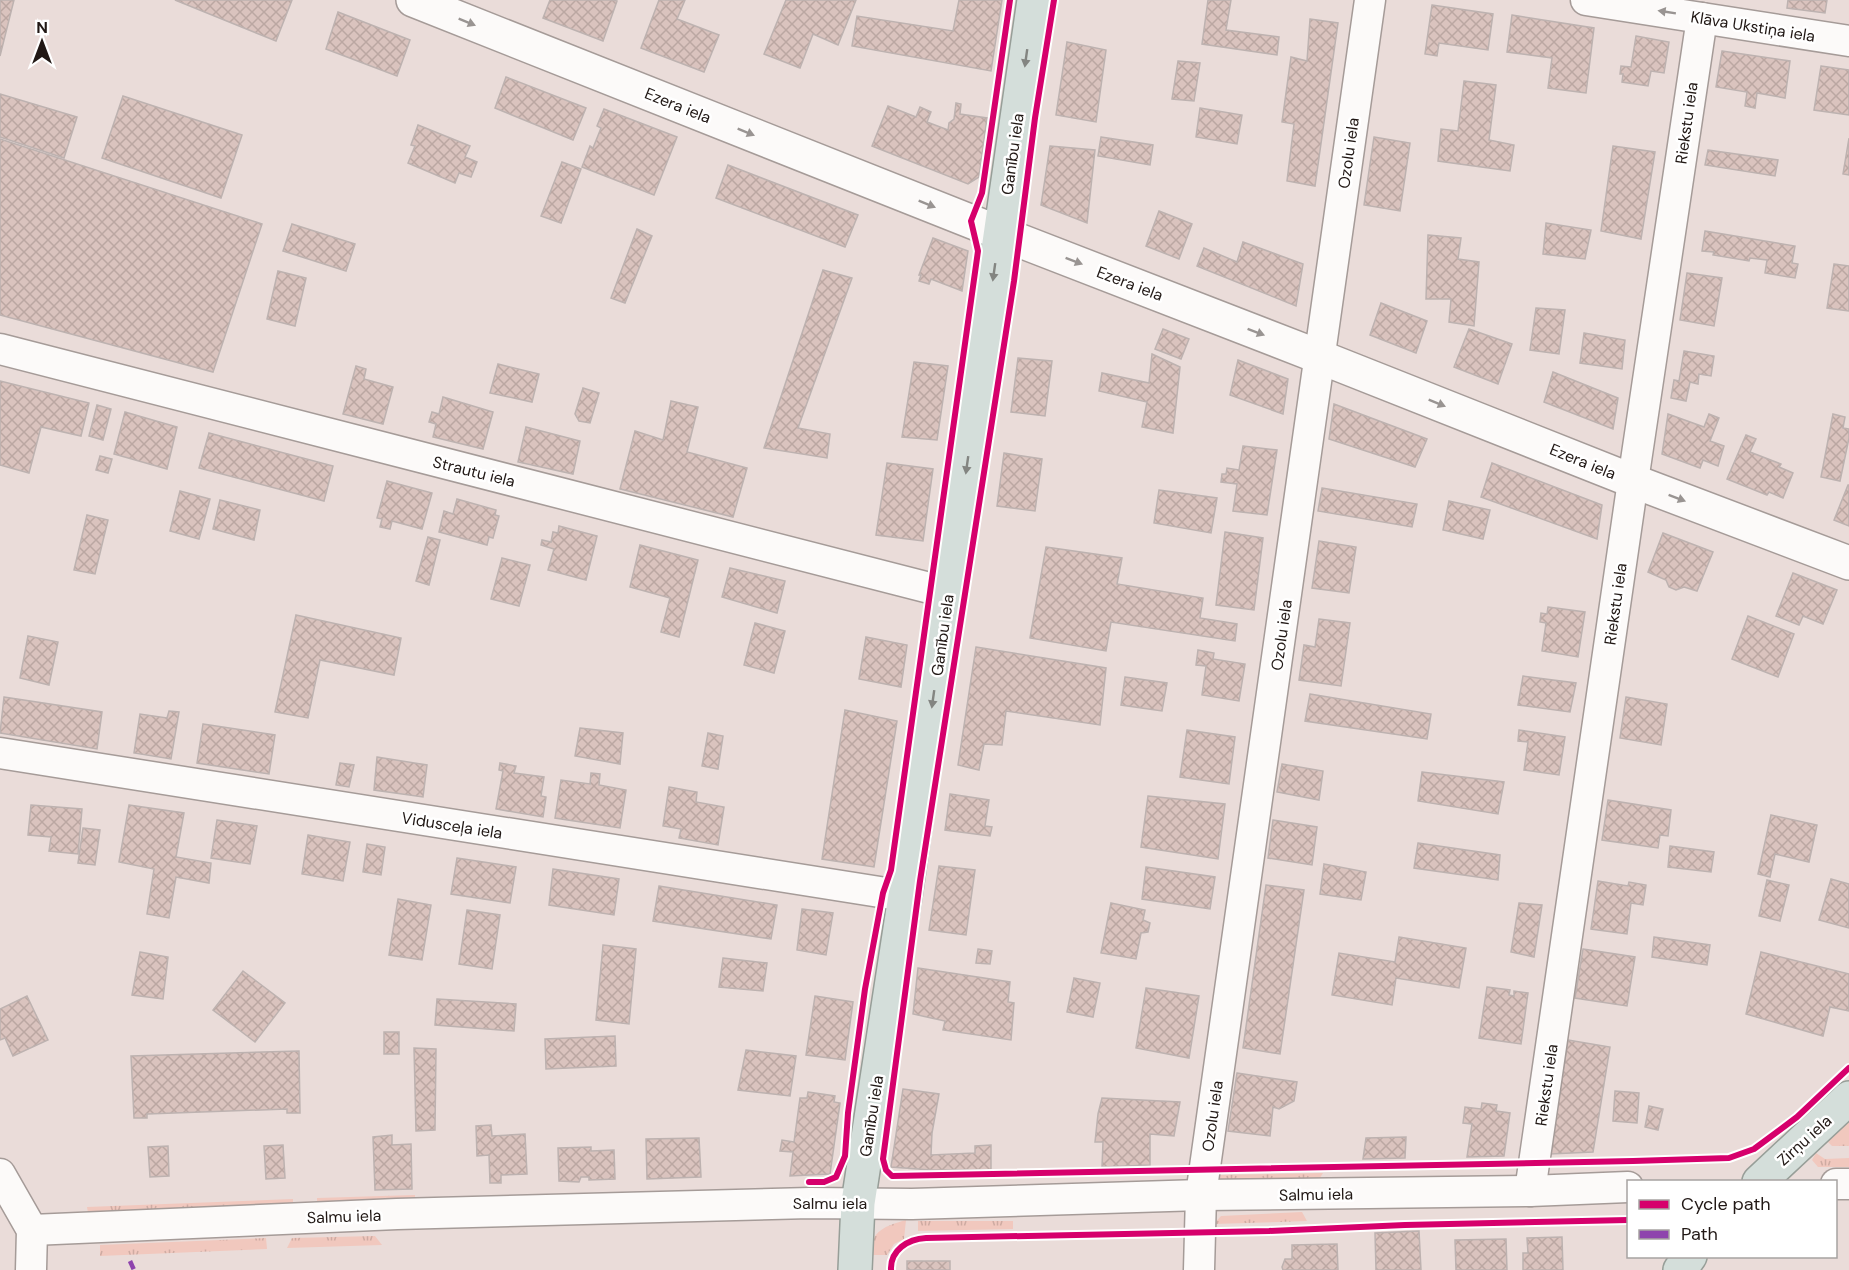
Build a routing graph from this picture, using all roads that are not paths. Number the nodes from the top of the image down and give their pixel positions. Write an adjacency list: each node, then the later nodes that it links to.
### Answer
1 (413, 0): 7 (street, Ezera iela, one-way to 7)
2 (1034, 0): 7 (highway, Ganību iela, one-way to 7)
3 (1370, 0): 9 (street, Ozolu iela)
4 (1586, 0): 5 (street, Klāva Ukstiņa iela, one-way to 4)
5 (1702, 18): 6 (street, Klāva Ukstiņa iela); 10 (street, Riekstu iela)
6 (1849, 40)
7 (1000, 233): 9 (street, Ezera iela, one-way to 9); 12 (highway, Ganību iela, one-way to 12)
8 (0, 349): 12 (street, Strautu iela)
9 (1320, 357): 10 (street, Ezera iela, one-way to 10); 20 (street, Ozolu iela)
10 (1633, 481): 11 (street, Ezera iela, one-way to 11); 19 (street, Riekstu iela)
11 (1849, 563)
12 (949, 593): 14 (highway, Ganību iela, one-way to 14)
13 (0, 753): 14 (street, Vidusceļa iela)
14 (905, 896): 21 (highway, Ganību iela)
15 (1849, 1098): 17 (highway, Zirņu iela)
16 (0, 1174): 22 (street)
17 (1761, 1180)
18 (1627, 1187): 19 (street, Salmu iela)
19 (1530, 1191): 20 (street, Salmu iela)
20 (1200, 1196): 21 (street, Salmu iela); 26 (street, Ozolu iela)
21 (858, 1203): 22 (street, Salmu iela); 25 (highway, Ganību iela)
22 (32, 1230): 24 (street)
23 (1689, 1258): 27 (highway)
24 (31, 1270)
25 (855, 1270)
26 (1199, 1270)
27 (1680, 1270)

